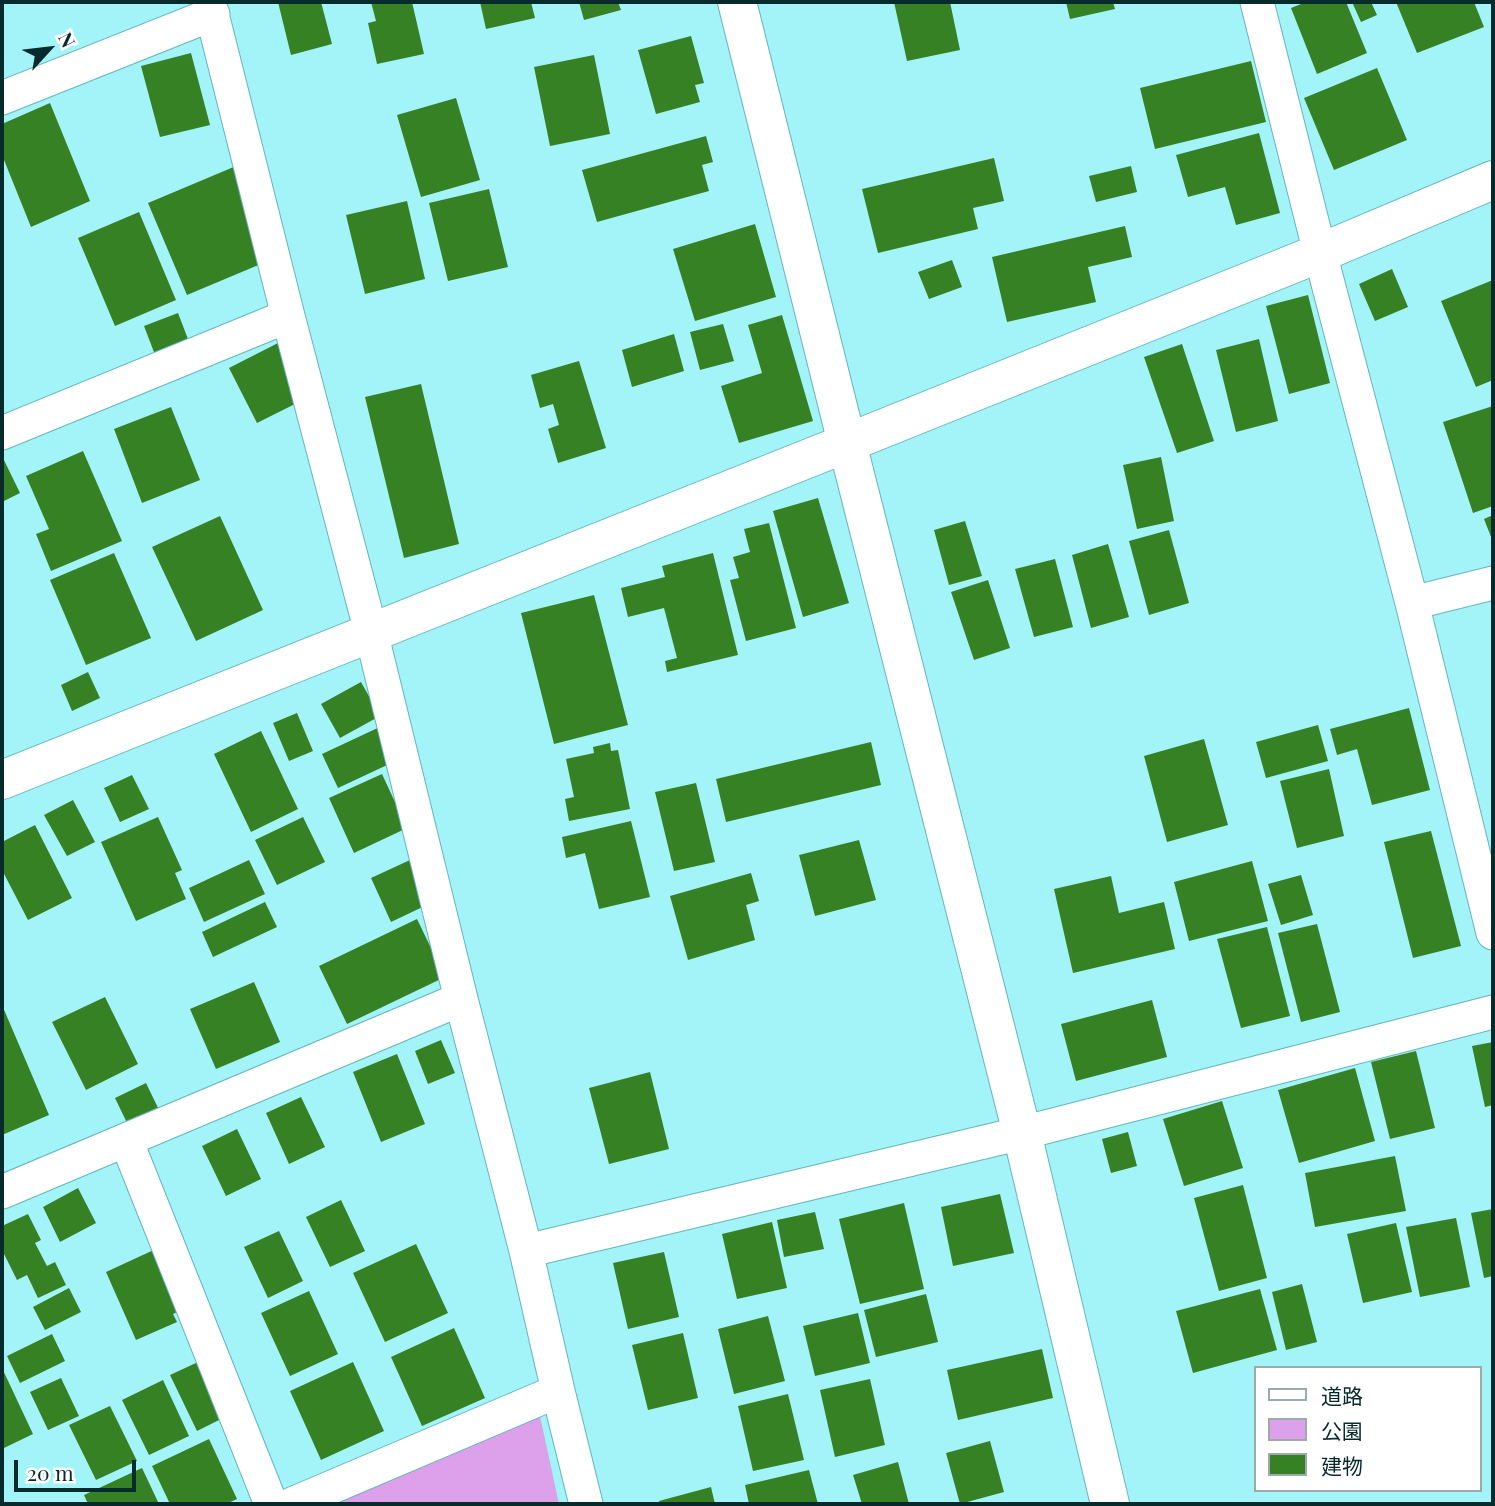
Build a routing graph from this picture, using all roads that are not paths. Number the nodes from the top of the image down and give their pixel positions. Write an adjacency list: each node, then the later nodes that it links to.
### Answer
1 (737, 2): 9 (street)
2 (1257, 2): 6 (street)
3 (211, 8): 4 (street); 7 (street)
4 (2, 98)
5 (1493, 180): 6 (street)
6 (1320, 253): 9 (street); 11 (street)
7 (288, 317): 8 (street); 12 (street)
8 (2, 433)
9 (847, 443): 12 (street); 17 (street)
10 (1493, 583): 11 (street)
11 (1412, 603): 14 (street)
12 (371, 632): 13 (street); 15 (street)
13 (2, 780)
14 (1493, 933)
15 (461, 999): 18 (street); 20 (street)
16 (1493, 1012): 17 (street)
17 (1022, 1133): 20 (street); 25 (street)
18 (126, 1140): 19 (street); 22 (street)
19 (2, 1192)
20 (526, 1251): 21 (street)
21 (558, 1391): 23 (street); 24 (street)
22 (271, 1504)
23 (292, 1504)
24 (586, 1504)
25 (1110, 1504)

